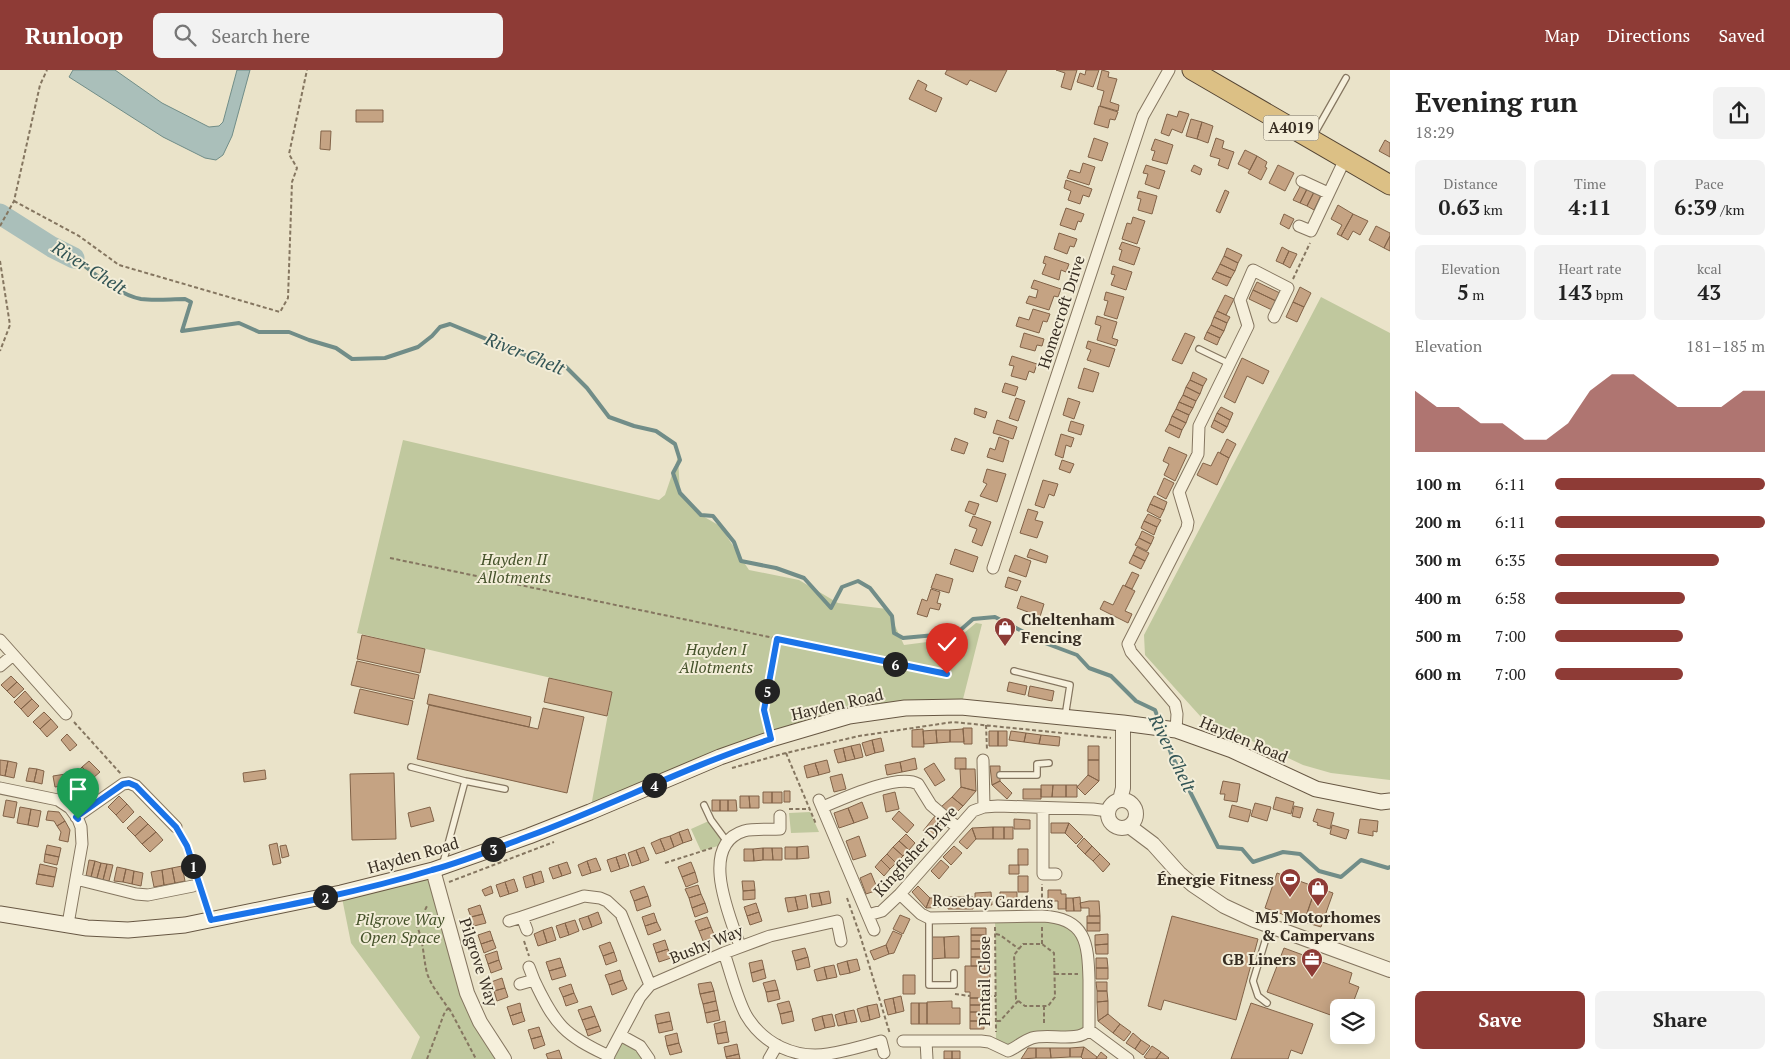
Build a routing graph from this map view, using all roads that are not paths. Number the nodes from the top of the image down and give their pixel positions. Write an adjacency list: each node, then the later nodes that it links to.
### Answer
1 (1169, 70): 13 (street, Homecroft Drive)
2 (1192, 70): 4 (highway, A4019)
3 (1346, 78): 4 (lane)
4 (1311, 140): 5 (highway, A4019)
5 (1345, 159): 7 (highway, A4019); 8 (street)
6 (1302, 181): 8 (street)
7 (1390, 185)
8 (1328, 193): 9 (street)
9 (1299, 226)
10 (1274, 317): 12 (street)
11 (1199, 349): 12 (lane)
12 (1230, 364): 21 (street)
13 (993, 568)
14 (0, 640): 15 (street)
15 (13, 655): 16 (street); 18 (street)
16 (0, 666)
17 (1014, 671): 19 (lane)
18 (66, 714)
19 (1065, 717): 20 (main road, Hayden Road); 41 (main road, Hayden Road)
20 (1122, 723): 21 (main road, Hayden Road); 29 (street)
21 (1173, 729): 30 (main road, Hayden Road)
22 (983, 760): 32 (street, Kingfisher Drive)
23 (1050, 764): 25 (lane)
24 (411, 767): 26 (lane)
25 (1000, 776)
26 (465, 781): 28 (lane); 41 (lane)
27 (0, 788): 36 (street)
28 (505, 789)
29 (1120, 800): 34 (street); 37 (street)
30 (1390, 802)
31 (704, 805): 40 (lane)
32 (984, 807): 33 (street, Kingfisher Drive); 39 (street, Kingfisher Drive)
33 (1043, 808): 34 (street, Kingfisher Drive); 42 (street)
34 (1108, 811): 37 (street)
35 (780, 816): 40 (street)
36 (76, 817): 38 (street); 43 (street)
37 (1129, 826): 52 (street)
38 (176, 827)
39 (958, 828): 45 (street, Kingfisher Drive); 47 (street, Kingfisher Drive)
40 (728, 843): 56 (street)
41 (438, 868): 51 (main road, Hayden Road); 72 (street, Pilgrove Way)
42 (1056, 874)
43 (76, 879): 44 (street); 51 (street)
44 (197, 885)
45 (900, 894): 47 (street, Kingfisher Drive); 49 (street, Rosebay Gardens)
46 (0, 914): 51 (main road, Hayden Road)
47 (868, 915): 54 (street, Kingfisher Drive)
48 (522, 917): 50 (street); 53 (street); 63 (street)
49 (929, 918): 60 (lane); 65 (street, Rosebay Gardens)
50 (509, 921)
51 (68, 924)
52 (1270, 925): 59 (street); 64 (lane)
53 (527, 930)
54 (874, 930)
55 (841, 941): 56 (street, Bushy Way)
56 (740, 946): 57 (street, Bushy Way)
57 (724, 953): 63 (street, Bushy Way); 69 (street)
58 (530, 967): 61 (street)
59 (1390, 970)
60 (954, 974)
61 (534, 980): 62 (street); 71 (street)
62 (520, 984)
63 (650, 986): 66 (street)
64 (1267, 1003)
65 (1089, 1030): 68 (street); 76 (street)
66 (620, 1035): 71 (street); 73 (street)
67 (904, 1041): 68 (street)
68 (926, 1041): 75 (street)
69 (777, 1046): 70 (street); 74 (street)
70 (884, 1053)
71 (608, 1058)
72 (504, 1059)
73 (649, 1059)
74 (769, 1059)
75 (927, 1059)
76 (1128, 1059)

